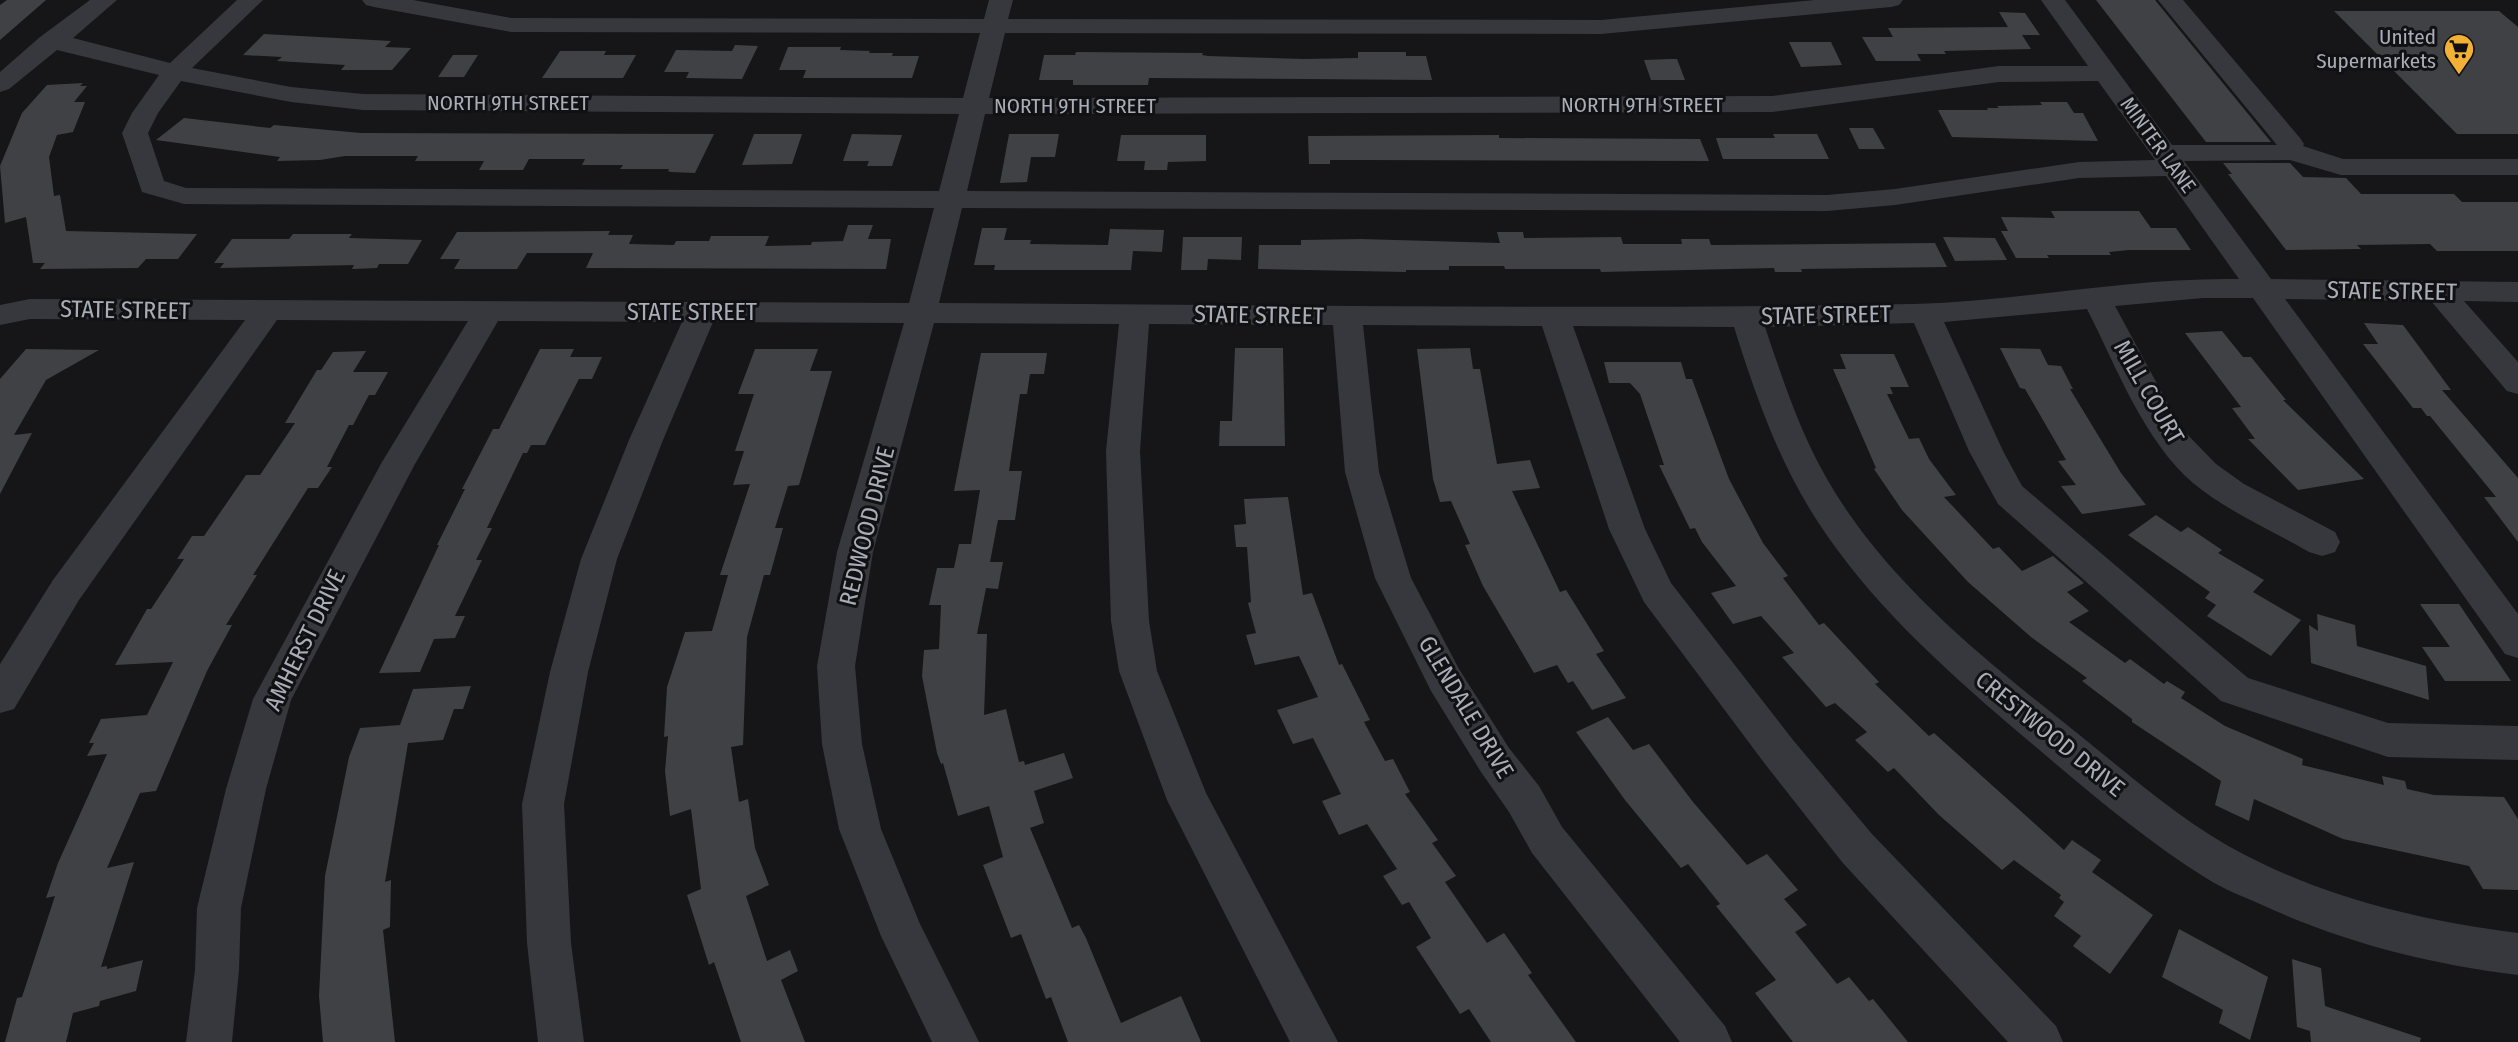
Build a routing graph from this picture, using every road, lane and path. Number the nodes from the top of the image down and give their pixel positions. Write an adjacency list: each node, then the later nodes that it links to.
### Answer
1 (105, 0): 8 (street)
2 (251, 0): 9 (street)
3 (374, 0): 7 (street)
4 (1891, 0): 7 (street)
5 (2053, 0): 10 (street, MINTER LANE)
6 (2170, 0): 13 (street)
7 (998, 13): 12 (street, REDWOOD DRIVE)
8 (49, 42): 9 (street, NORTH 9TH STREET); 11 (street)
9 (176, 71): 12 (street, NORTH 9TH STREET); 16 (street)
10 (2105, 73): 12 (street, NORTH 9TH STREET); 14 (street, MINTER LANE)
11 (0, 84)
12 (975, 106): 16 (street, REDWOOD DRIVE)
13 (2287, 150): 14 (street); 15 (street)
14 (2170, 161): 16 (street); 17 (street, MINTER LANE)
15 (2518, 167)
16 (951, 199): 23 (street, REDWOOD DRIVE)
17 (2264, 290): 18 (street, STATE STREET); 20 (street, STATE STREET); 33 (street, MINTER LANE)
18 (2440, 292): 19 (street, STATE STREET); 31 (street)
19 (2518, 292)
20 (2095, 296): 25 (street, STATE STREET); 32 (street, MILL COURT)
21 (267, 312): 24 (street, STATE STREET); 26 (street, STATE STREET); 34 (street)
22 (702, 312): 23 (street, STATE STREET); 24 (street, STATE STREET); 38 (street)
23 (922, 312): 27 (street, STATE STREET); 39 (street, REDWOOD DRIVE)
24 (488, 313): 37 (street, AMHERST DRIVE)
25 (1925, 313): 30 (street, STATE STREET); 35 (street)
26 (0, 314)
27 (1135, 314): 28 (street, STATE STREET); 40 (street)
28 (1347, 316): 29 (street, STATE STREET); 41 (street, GLENDALE DRIVE)
29 (1554, 316): 30 (street, STATE STREET); 42 (street)
30 (1746, 317): 36 (street, CRESTWOOD DRIVE)
31 (2518, 383)
32 (2322, 542)
33 (2518, 643)
34 (0, 698)
35 (2518, 743)
36 (2518, 954)
37 (209, 1042)
38 (561, 1042)
39 (956, 1042)
40 (1315, 1042)
41 (1709, 1042)
42 (2040, 1042)

